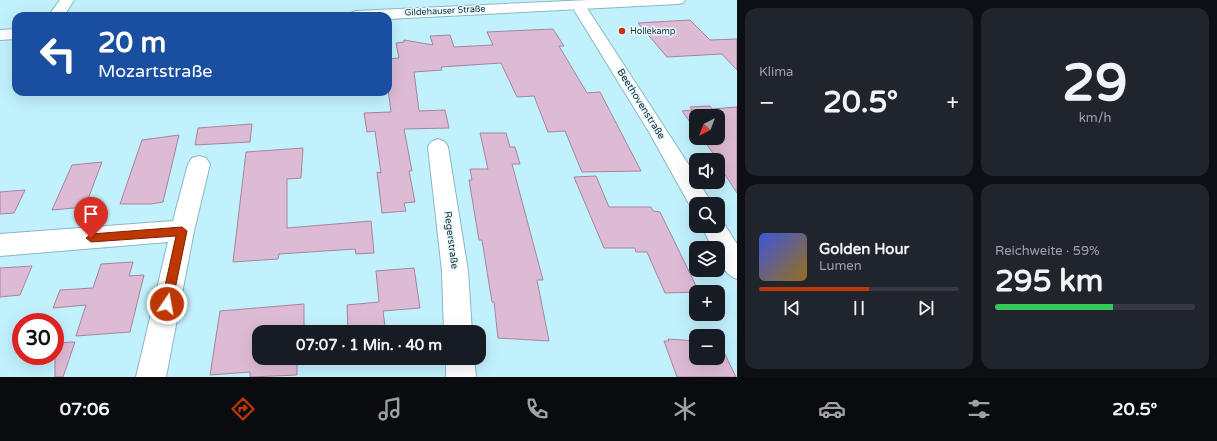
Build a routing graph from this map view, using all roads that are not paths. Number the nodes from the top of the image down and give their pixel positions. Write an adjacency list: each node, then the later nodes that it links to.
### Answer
1 (67, 0): 6 (street)
2 (678, 0): 3 (street, Gildehauser Straße)
3 (633, 1): 5 (street, Gildehauser Straße)
4 (542, 3): 5 (street, Gildehauser Straße); 7 (street, Gildehauser Straße)
5 (578, 5): 12 (street, Beethovenstraße)
6 (59, 12)
7 (392, 13)
8 (0, 34): 9 (street)
9 (12, 34)
10 (438, 148): 17 (street, Regerstraße)
11 (199, 164): 13 (street)
12 (697, 197)
13 (182, 231): 15 (street); 19 (street)
14 (717, 233): 16 (street)
15 (0, 245)
16 (737, 267)
17 (458, 325)
18 (460, 365): 20 (street)
19 (151, 377)
20 (461, 377)

